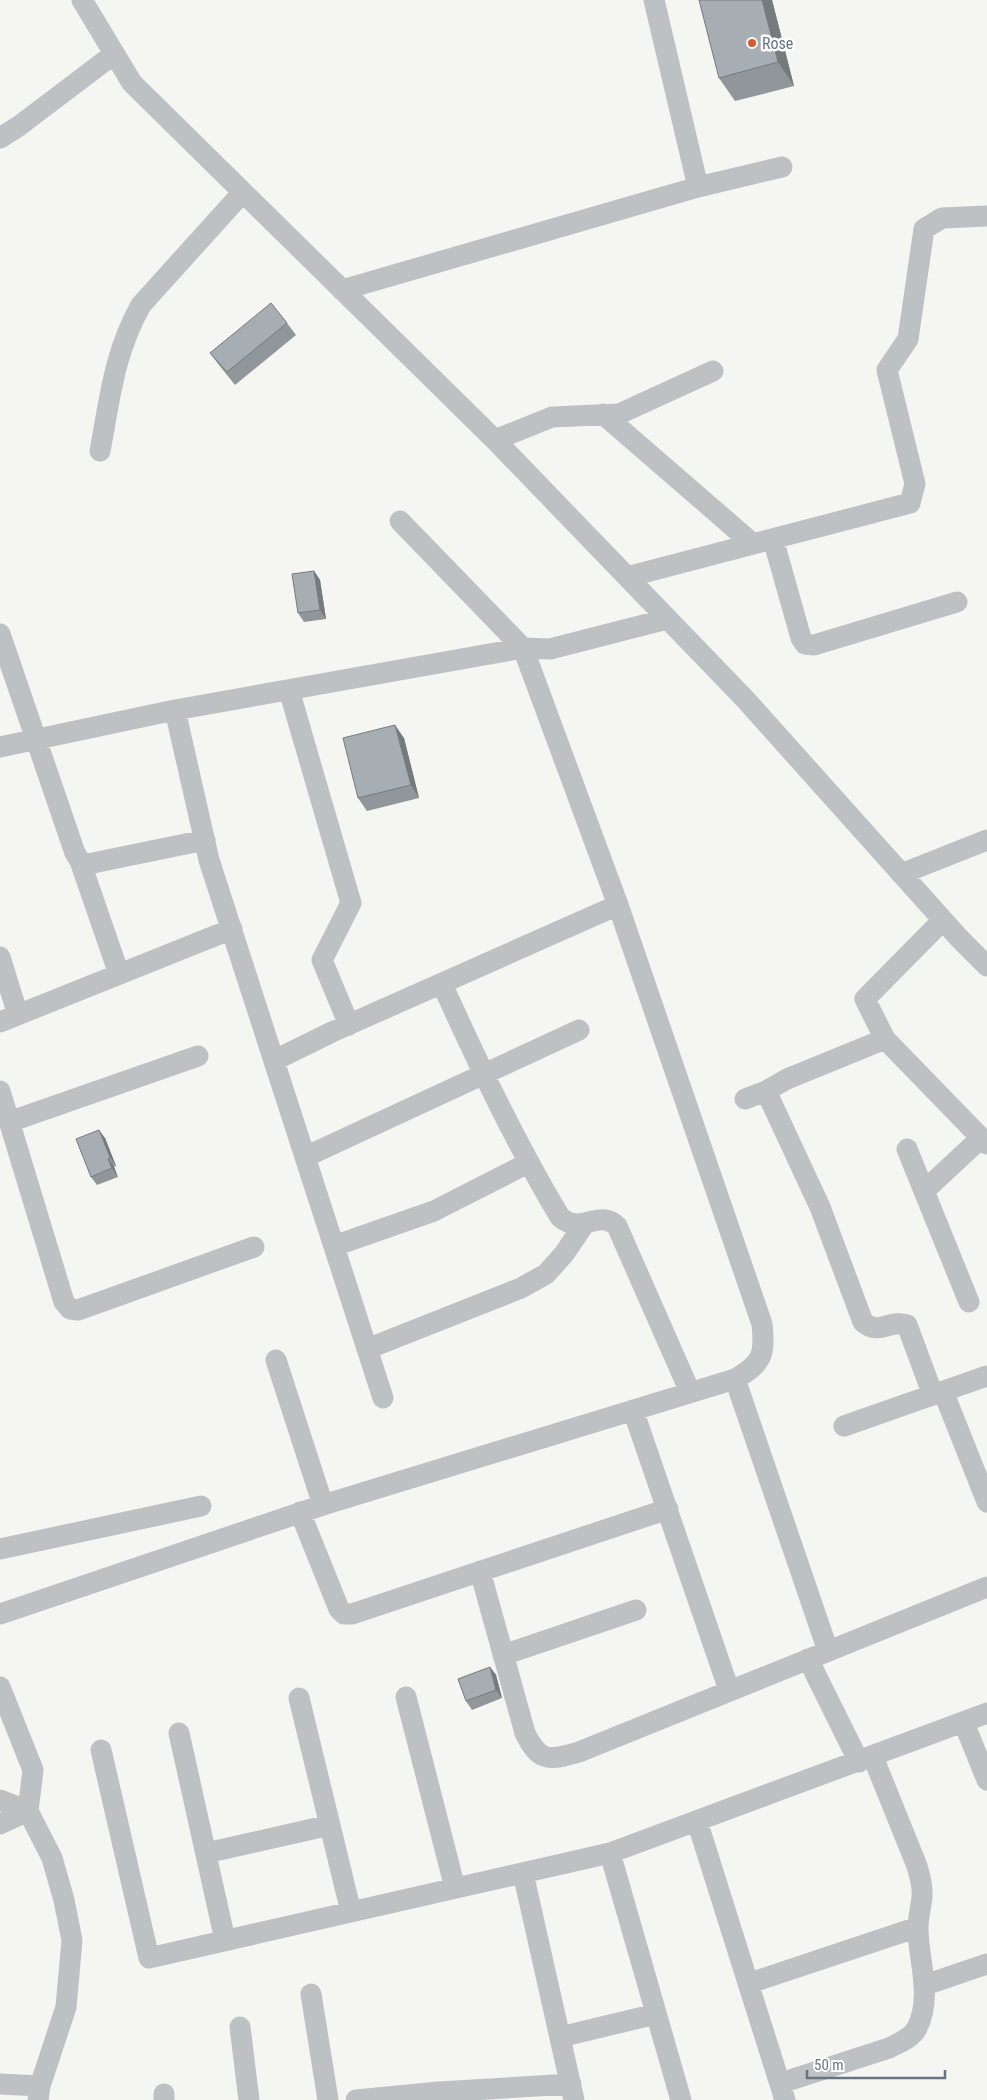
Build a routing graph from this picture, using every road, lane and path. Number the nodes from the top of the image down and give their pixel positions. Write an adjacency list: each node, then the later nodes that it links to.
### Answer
1 (82, 0): 3 (street)
2 (654, 0): 6 (street)
3 (114, 54): 4 (street); 7 (street)
4 (2, 133)
5 (782, 167): 6 (street)
6 (698, 188): 9 (street)
7 (243, 192): 9 (street); 13 (street)
8 (987, 216): 15 (street)
9 (342, 290): 12 (street)
10 (713, 371): 11 (street)
11 (603, 414): 12 (street); 15 (street)
12 (495, 440): 16 (street)
13 (100, 450)
14 (400, 521): 20 (street)
15 (763, 542): 16 (street); 17 (street)
16 (627, 577): 18 (street)
17 (957, 602)
18 (667, 619): 20 (street); 28 (street)
19 (0, 634): 23 (street)
20 (522, 648): 21 (street); 29 (street)
21 (289, 690): 22 (street); 37 (street)
22 (175, 710): 23 (street); 25 (street)
23 (36, 738): 24 (street); 27 (street)
24 (0, 747)
25 (205, 840): 27 (street); 31 (street)
26 (987, 840): 28 (street)
27 (80, 861): 34 (street)
28 (902, 874): 30 (street)
29 (618, 905): 35 (street); 59 (street)
30 (943, 920): 33 (street); 39 (street)
31 (232, 929): 34 (street); 41 (street)
32 (0, 957): 36 (street)
33 (987, 966)
34 (120, 974): 36 (street)
35 (442, 984): 37 (street); 42 (street)
36 (9, 1018)
37 (349, 1025): 41 (street)
38 (579, 1030): 42 (street)
39 (885, 1039): 43 (street); 47 (street)
40 (198, 1056): 46 (street)
41 (275, 1060): 49 (street)
42 (484, 1074): 49 (street); 50 (street)
43 (766, 1090): 45 (street); 61 (street)
44 (0, 1091): 46 (street)
45 (745, 1099)
46 (9, 1122): 54 (street)
47 (984, 1141): 51 (street)
48 (907, 1149): 51 (street)
49 (305, 1157): 53 (street)
50 (528, 1163): 52 (street); 53 (street)
51 (924, 1191): 55 (street)
52 (585, 1224): 56 (street); 60 (street)
53 (334, 1246): 56 (street)
54 (254, 1247)
55 (969, 1302)
56 (367, 1349): 62 (street)
57 (276, 1360): 66 (street)
58 (987, 1376): 61 (street)
59 (735, 1379): 60 (street); 75 (street)
60 (690, 1392): 63 (street)
61 (938, 1393): 64 (street); 65 (street)
62 (383, 1398)
63 (633, 1410): 66 (street); 68 (street)
64 (844, 1426)
65 (987, 1502)
66 (323, 1505): 69 (street)
67 (202, 1506): 70 (street)
68 (668, 1509): 71 (street); 79 (street)
69 (300, 1512): 71 (street); 74 (street)
70 (0, 1549)
71 (480, 1571): 76 (street)
72 (987, 1587): 75 (street)
73 (636, 1610): 76 (street)
74 (0, 1614)
75 (828, 1651): 77 (street)
76 (503, 1655): 79 (street)
77 (808, 1659): 79 (street); 86 (street)
78 (0, 1687): 89 (street)
79 (729, 1690)
80 (406, 1697): 96 (street)
81 (299, 1698): 92 (street)
82 (987, 1713): 83 (street)
83 (964, 1723): 86 (street); 87 (street)
84 (179, 1733): 93 (street)
85 (101, 1750): 99 (street)
86 (866, 1759): 90 (street); 98 (street)
87 (987, 1780)
88 (0, 1800): 89 (street)
89 (28, 1811): 91 (street); 110 (street)
90 (697, 1821): 94 (street); 101 (street)
91 (0, 1824)
92 (330, 1825): 93 (street); 97 (street)
93 (206, 1853): 99 (street)
94 (610, 1853): 95 (street); 104 (street)
95 (523, 1872): 96 (street); 106 (street)
96 (455, 1888): 97 (street)
97 (351, 1912): 99 (street)
98 (918, 1928): 101 (street); 102 (street)
99 (225, 1940)
100 (987, 1964): 102 (street)
101 (750, 1982): 108 (street)
102 (924, 1985): 108 (street)
103 (311, 1994): 112 (street)
104 (656, 2014): 106 (street); 114 (street)
105 (240, 2027): 111 (street)
106 (560, 2037): 109 (street)
107 (0, 2084): 110 (street)
108 (783, 2091)
109 (572, 2092): 113 (street)
110 (39, 2093)
111 (249, 2100)
112 (328, 2100)
113 (356, 2100)
114 (681, 2100)

